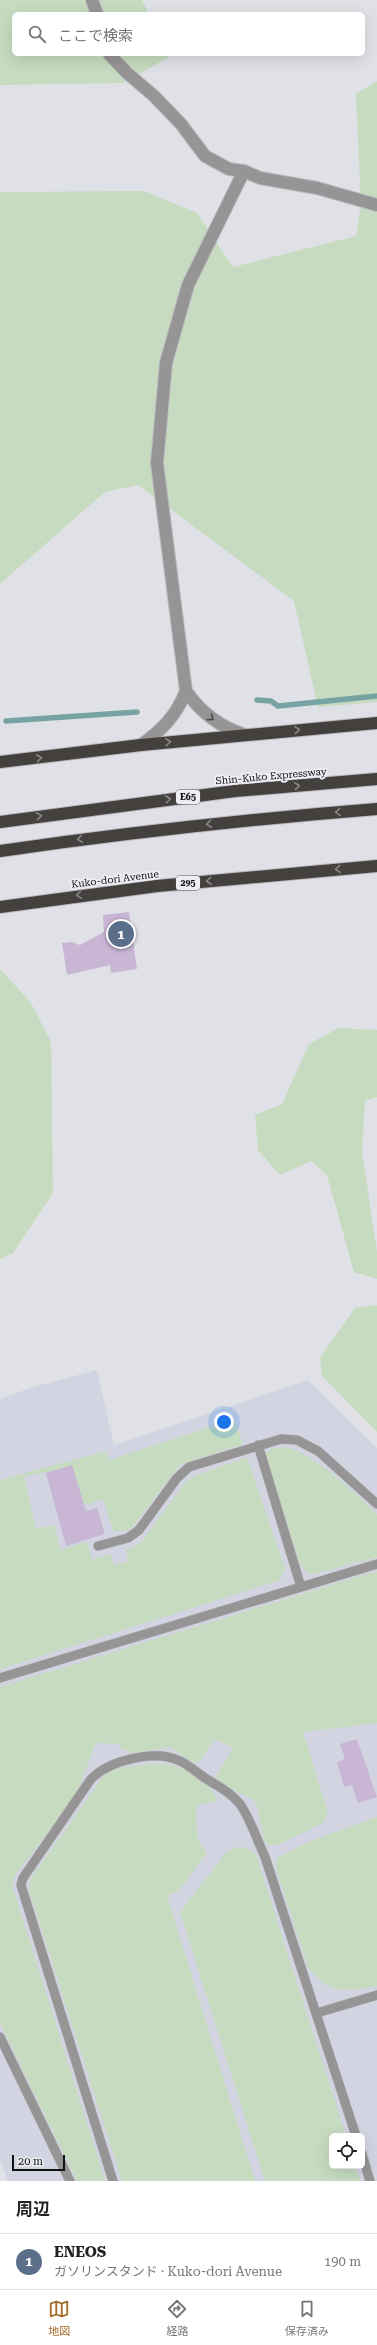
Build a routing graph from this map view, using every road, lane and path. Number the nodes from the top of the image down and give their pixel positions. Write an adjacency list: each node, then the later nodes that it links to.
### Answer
1 (92, 0): 2 (street)
2 (96, 12)
3 (111, 56): 4 (street)
4 (244, 171): 5 (street); 6 (street)
5 (377, 205)
6 (186, 691): 8 (street, one-way to 8); 9 (street)
7 (377, 723): 8 (highway, one-way to 7)
8 (245, 735): 9 (highway, one-way to 8)
9 (141, 745): 10 (highway, one-way to 9)
10 (0, 762)
11 (377, 779): 13 (highway, Shin-Kuko Expressway / E65, one-way to 11)
12 (377, 808): 14 (highway, one-way to 14)
13 (0, 822)
14 (0, 851)
15 (377, 866): 16 (highway, Kuko-dori Avenue / 295, one-way to 16)
16 (0, 907)
17 (258, 1445): 18 (lane); 19 (lane); 21 (lane)
18 (377, 1504)
19 (98, 1546)
20 (377, 1564): 21 (lane)
21 (301, 1587): 22 (lane)
22 (0, 1678)
23 (377, 1995): 24 (lane)
24 (317, 2012): 26 (lane); 29 (lane)
25 (0, 2037): 28 (lane)
26 (355, 2133)
27 (365, 2164): 30 (lane)
28 (70, 2181)
29 (113, 2181)
30 (370, 2181)

